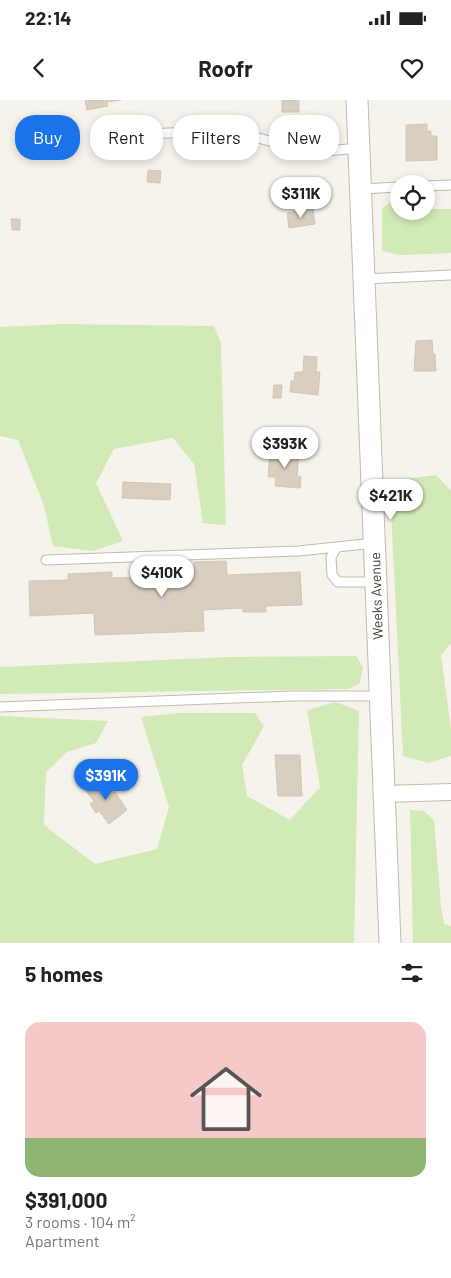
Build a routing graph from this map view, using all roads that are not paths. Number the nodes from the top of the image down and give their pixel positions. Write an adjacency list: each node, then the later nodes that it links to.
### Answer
1 (357, 100): 3 (street, Weeks Avenue)
2 (163, 133): 3 (lane)
3 (360, 148): 7 (street, Weeks Avenue)
4 (451, 185): 5 (lane)
5 (435, 186)
6 (390, 187): 7 (lane)
7 (361, 189): 9 (street, Weeks Avenue)
8 (451, 275): 9 (lane)
9 (364, 279): 10 (street, Weeks Avenue)
10 (374, 543): 11 (lane); 13 (street, Weeks Avenue)
11 (336, 547): 12 (lane); 13 (lane)
12 (46, 560)
13 (376, 582): 14 (street, Weeks Avenue)
14 (380, 696): 15 (lane); 17 (street, Weeks Avenue)
15 (0, 707)
16 (451, 792): 17 (street)
17 (383, 794): 18 (street, Weeks Avenue)
18 (390, 943)

